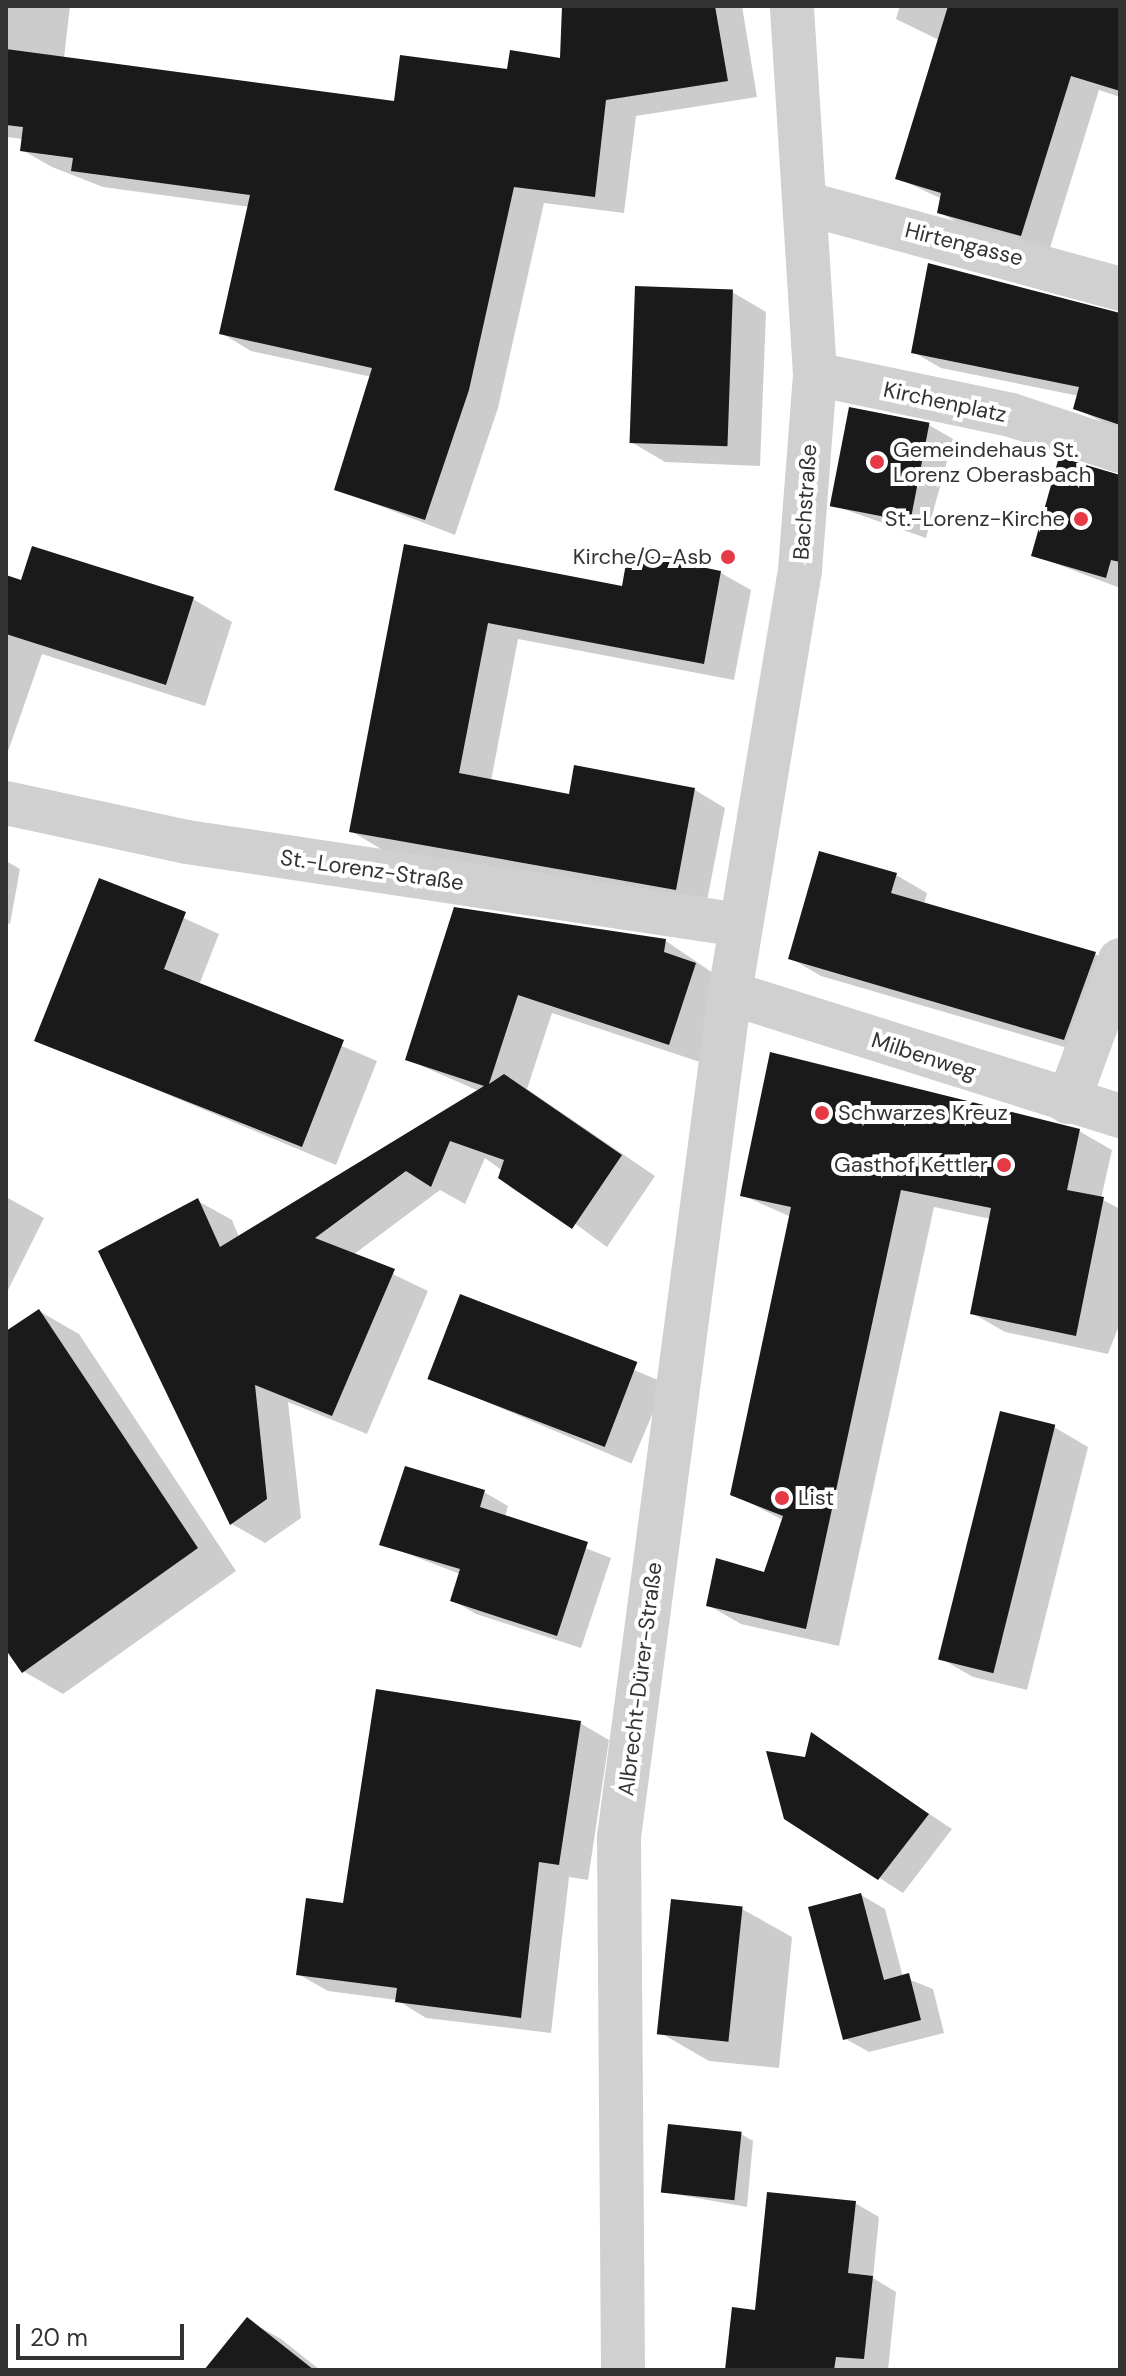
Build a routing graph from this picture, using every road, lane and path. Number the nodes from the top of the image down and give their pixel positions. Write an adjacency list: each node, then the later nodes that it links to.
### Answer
1 (792, 6): 2 (street, Bachstraße)
2 (808, 204): 3 (street, Hirtengasse); 4 (street, Bachstraße)
3 (1120, 289)
4 (815, 374): 5 (street, Kirchenplatz); 7 (street, Bachstraße)
5 (1120, 451)
6 (6, 803): 7 (street, St.-Lorenz-Straße)
7 (740, 925): 9 (street, Bachstraße)
8 (1120, 960): 10 (street)
9 (730, 993): 10 (street, Milbenweg); 12 (street, Albrecht-Dürer-Straße)
10 (1068, 1102): 11 (street, Milbenweg)
11 (1120, 1116)
12 (623, 2370)

